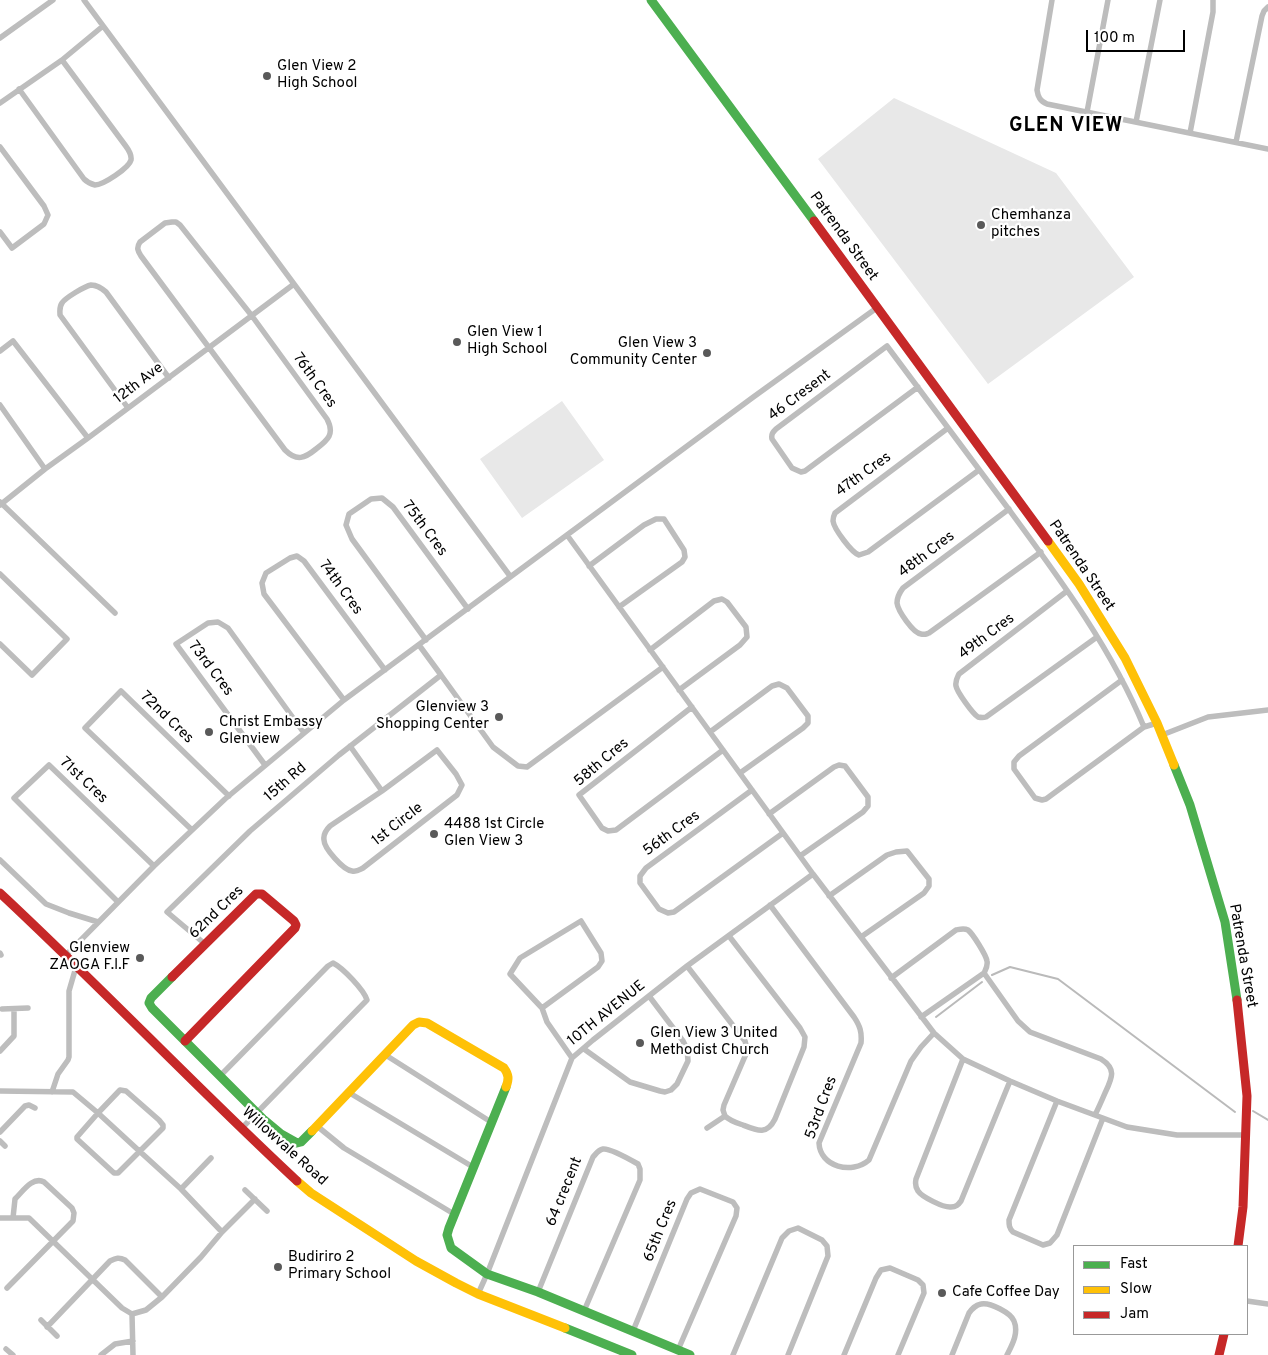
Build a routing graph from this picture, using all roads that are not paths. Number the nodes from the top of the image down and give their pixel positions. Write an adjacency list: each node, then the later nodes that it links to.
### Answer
1 (53, 0): 10 (street)
2 (84, 0): 9 (street)
3 (652, 0): 22 (street, Patrenda Street)
4 (1052, 0): 14 (street)
5 (1108, 0): 14 (street)
6 (1160, 0): 15 (street)
7 (1213, 0): 16 (street)
8 (1268, 7): 17 (street)
9 (103, 26): 11 (street); 21 (street)
10 (0, 38)
11 (62, 60): 12 (street); 12 (street)
12 (19, 89): 13 (street)
13 (0, 103)
14 (1087, 112): 15 (street)
15 (1136, 122): 16 (street)
16 (1190, 133): 17 (street)
17 (1236, 142): 19 (street)
18 (0, 147): 20 (street)
19 (1268, 149)
20 (0, 232)
21 (294, 284): 23 (street, 12th Ave); 40 (street)
22 (878, 307): 36 (street); 58 (street, Patrenda Street)
23 (252, 316): 24 (street, 12th Ave); 24 (street, 76th Cres); 24 (street, 76th Cres)
24 (210, 347): 26 (street, 12th Ave)
25 (0, 351): 31 (street)
26 (169, 378): 29 (street, 12th Ave); 29 (street)
27 (918, 387): 27 (street, 46 Cresent); 30 (street)
28 (0, 405): 32 (street)
29 (128, 408): 31 (street, 12th Ave)
30 (948, 428): 33 (street); 33 (street, 47th Cres)
31 (88, 438): 32 (street, 12th Ave)
32 (45, 469): 34 (street, 12th Ave)
33 (979, 470): 35 (street)
34 (0, 503): 44 (street)
35 (1009, 509): 37 (street); 37 (street, 48th Cres)
36 (567, 535): 38 (street); 40 (street)
37 (1040, 552): 41 (street)
38 (589, 566): 42 (street); 42 (street)
39 (0, 574): 47 (street)
40 (510, 576): 43 (street)
41 (1067, 591): 45 (street); 45 (street, 49th Cres)
42 (619, 607): 49 (street)
43 (468, 609): 46 (street); 46 (street, 75th Cres)
44 (115, 614)
45 (1098, 637): 53 (street)
46 (426, 640): 48 (street)
47 (0, 644)
48 (419, 645): 51 (street); 52 (street)
49 (650, 650): 50 (street); 54 (street)
50 (663, 667): 52 (street); 54 (street)
51 (385, 670): 55 (street); 55 (street, 74th Cres)
52 (441, 675): 63 (street, 15th Rd)
53 (1122, 680): 59 (street); 59 (street)
54 (679, 690): 56 (street)
55 (344, 700): 61 (street)
56 (692, 707): 60 (street); 64 (street, 58th Cres)
57 (1268, 710): 62 (street)
58 (1157, 723): 59 (street); 62 (street, Patrenda Street)
59 (1144, 727)
60 (710, 732): 64 (street); 66 (street)
61 (304, 734): 65 (street); 65 (street, 73rd Cres)
62 (1162, 735): 120 (street, Patrenda Street)
63 (350, 746): 68 (street); 84 (street, 15th Rd)
64 (723, 750): 66 (street)
65 (265, 765): 69 (street)
66 (740, 773): 67 (street)
67 (752, 790): 70 (street); 72 (street, 56th Cres)
68 (382, 791): 68 (street, 1st Circle)
69 (229, 796): 71 (street); 71 (street, 72nd Cres)
70 (770, 814): 72 (street); 73 (street)
71 (192, 830): 75 (street)
72 (783, 833): 73 (street)
73 (800, 856): 76 (street)
74 (0, 860): 81 (street)
75 (154, 866): 79 (street); 79 (street, 71st Cres)
76 (813, 874): 78 (street); 80 (street, 10TH AVENUE)
77 (0, 893): 85 (street, Willowvale Road)
78 (830, 896): 83 (street); 83 (street)
79 (118, 902): 81 (street)
80 (770, 905): 82 (street, 10TH AVENUE); 96 (street, 53rd Cres)
81 (98, 922): 85 (street)
82 (729, 936): 87 (street, 10TH AVENUE); 113 (street)
83 (861, 937): 89 (street)
84 (205, 944): 97 (street, 62nd Cres); 97 (street, 62nd Cres)
85 (66, 955): 86 (street, Willowvale Road)
86 (76, 966): 107 (street); 118 (street, Willowvale Road)
87 (687, 966): 90 (street, 10TH AVENUE); 113 (street)
88 (984, 973): 89 (street); 95 (street); 112 (street)
89 (892, 978): 95 (street)
90 (649, 996): 98 (street, 10TH AVENUE); 98 (street)
91 (28, 1008): 94 (street)
92 (542, 1008): 92 (street); 101 (street)
93 (2, 1009): 94 (street)
94 (14, 1009): 99 (street)
95 (921, 1017): 96 (street)
96 (934, 1033): 102 (street)
97 (185, 1041): 103 (street)
98 (584, 1049): 101 (street, 10TH AVENUE)
99 (0, 1051)
100 (384, 1054): 108 (street); 115 (street); 115 (street)
101 (572, 1058): 136 (street, 10TH AVENUE)
102 (963, 1059): 104 (street); 104 (street)
103 (220, 1076): 111 (street); 111 (street)
104 (1010, 1082): 109 (street)
105 (0, 1091): 106 (street)
106 (30, 1092): 107 (street); 119 (street)
107 (52, 1092): 110 (street)
108 (348, 1092): 116 (street); 125 (street)
109 (1057, 1101): 112 (street); 114 (street)
110 (98, 1113): 123 (street); 123 (street); 123 (street)
111 (257, 1113): 116 (street); 118 (street)
112 (1096, 1115): 114 (street)
113 (724, 1116): 117 (street)
114 (1103, 1118): 120 (street)
115 (491, 1122): 125 (street)
116 (317, 1126): 130 (street)
117 (707, 1128)
118 (242, 1129): 140 (street, Willowvale Road)
119 (0, 1132)
120 (1245, 1135): 135 (street, Patrenda Street)
121 (0, 1141): 122 (street)
122 (5, 1146)
123 (138, 1150): 126 (street)
124 (211, 1158): 126 (street)
125 (473, 1167): 130 (street)
126 (180, 1189): 133 (street)
127 (245, 1190): 128 (street)
128 (255, 1199): 129 (street); 133 (street)
129 (267, 1211)
130 (454, 1214): 136 (street)
131 (0, 1218): 132 (street)
132 (13, 1218): 134 (street); 134 (street)
133 (222, 1232): 141 (street)
134 (53, 1241): 137 (street); 138 (street)
135 (1238, 1245)
136 (487, 1274): 139 (street); 140 (street, 10TH AVENUE)
137 (93, 1279): 141 (street); 145 (street); 147 (street)
138 (7, 1288)
139 (538, 1292): 144 (street); 144 (street, 64 crecent)
140 (478, 1294): 157 (street, Willowvale Road)
141 (162, 1297): 145 (street)
142 (1248, 1301): 143 (street)
143 (1268, 1304)
144 (584, 1311): 148 (street)
145 (132, 1314): 151 (street)
146 (41, 1320): 147 (street)
147 (47, 1327): 150 (street)
148 (633, 1331): 153 (street); 153 (street, 65th Cres)
149 (1224, 1335): 165 (street)
150 (57, 1336)
151 (133, 1341): 155 (street); 156 (street)
152 (6, 1349): 154 (street)
153 (678, 1350): 158 (street)
154 (13, 1355)
155 (102, 1355)
156 (133, 1355)
157 (632, 1355)
158 (690, 1355)
159 (733, 1355): 160 (street)
160 (788, 1355)
161 (844, 1355): 162 (street)
162 (898, 1355)
163 (952, 1355): 164 (street)
164 (1007, 1355)
165 (1219, 1355)

